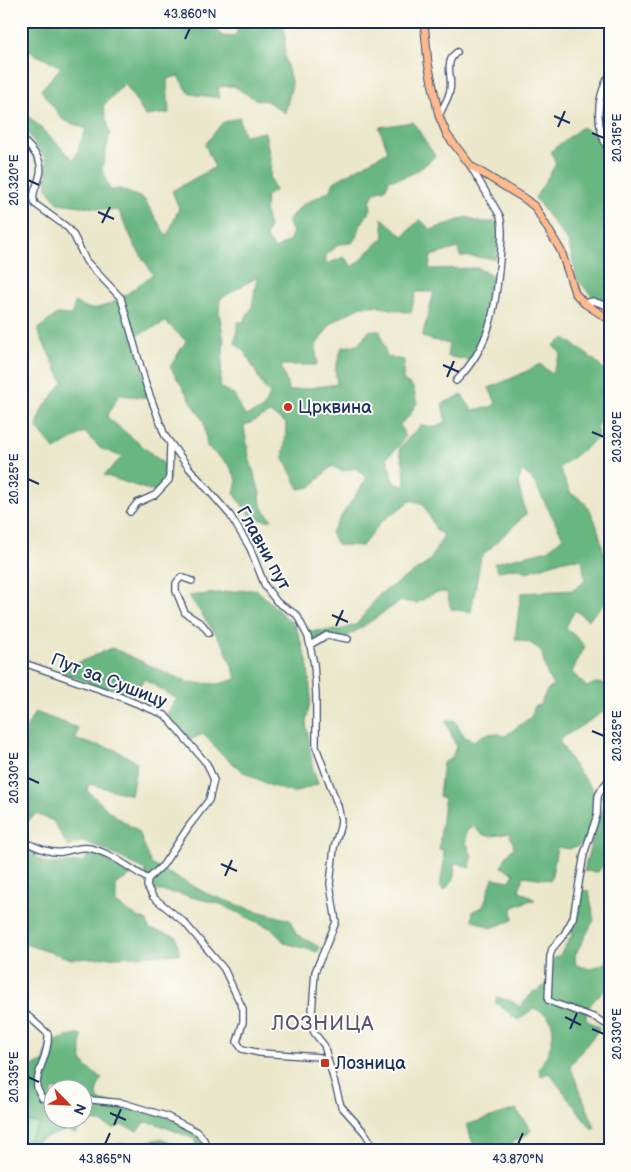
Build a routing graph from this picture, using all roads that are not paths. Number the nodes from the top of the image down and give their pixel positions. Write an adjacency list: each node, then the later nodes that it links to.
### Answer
1 (424, 21): 4 (main road)
2 (457, 52): 4 (street)
3 (610, 74): 6 (street)
4 (440, 116): 7 (main road)
5 (21, 138): 14 (street, Главни пут)
6 (610, 152)
7 (470, 166): 10 (main road); 13 (street)
8 (610, 221): 9 (street)
9 (610, 244)
10 (584, 303): 11 (street); 12 (main road)
11 (610, 307)
12 (610, 320)
13 (456, 381)
14 (170, 445): 15 (street); 19 (street, Главни пут)
15 (130, 512)
16 (192, 581): 17 (street)
17 (209, 633)
18 (348, 639): 19 (street)
19 (310, 645): 26 (street, Главни пут)
20 (21, 662): 23 (street, Пут за Сушицу)
21 (610, 778): 25 (street)
22 (21, 840): 23 (street)
23 (148, 879): 26 (street)
24 (21, 1013): 27 (street)
25 (610, 1027)
26 (327, 1060): 30 (street, Главни пут)
27 (42, 1098)
28 (92, 1099): 29 (street)
29 (208, 1151)
30 (376, 1151)

